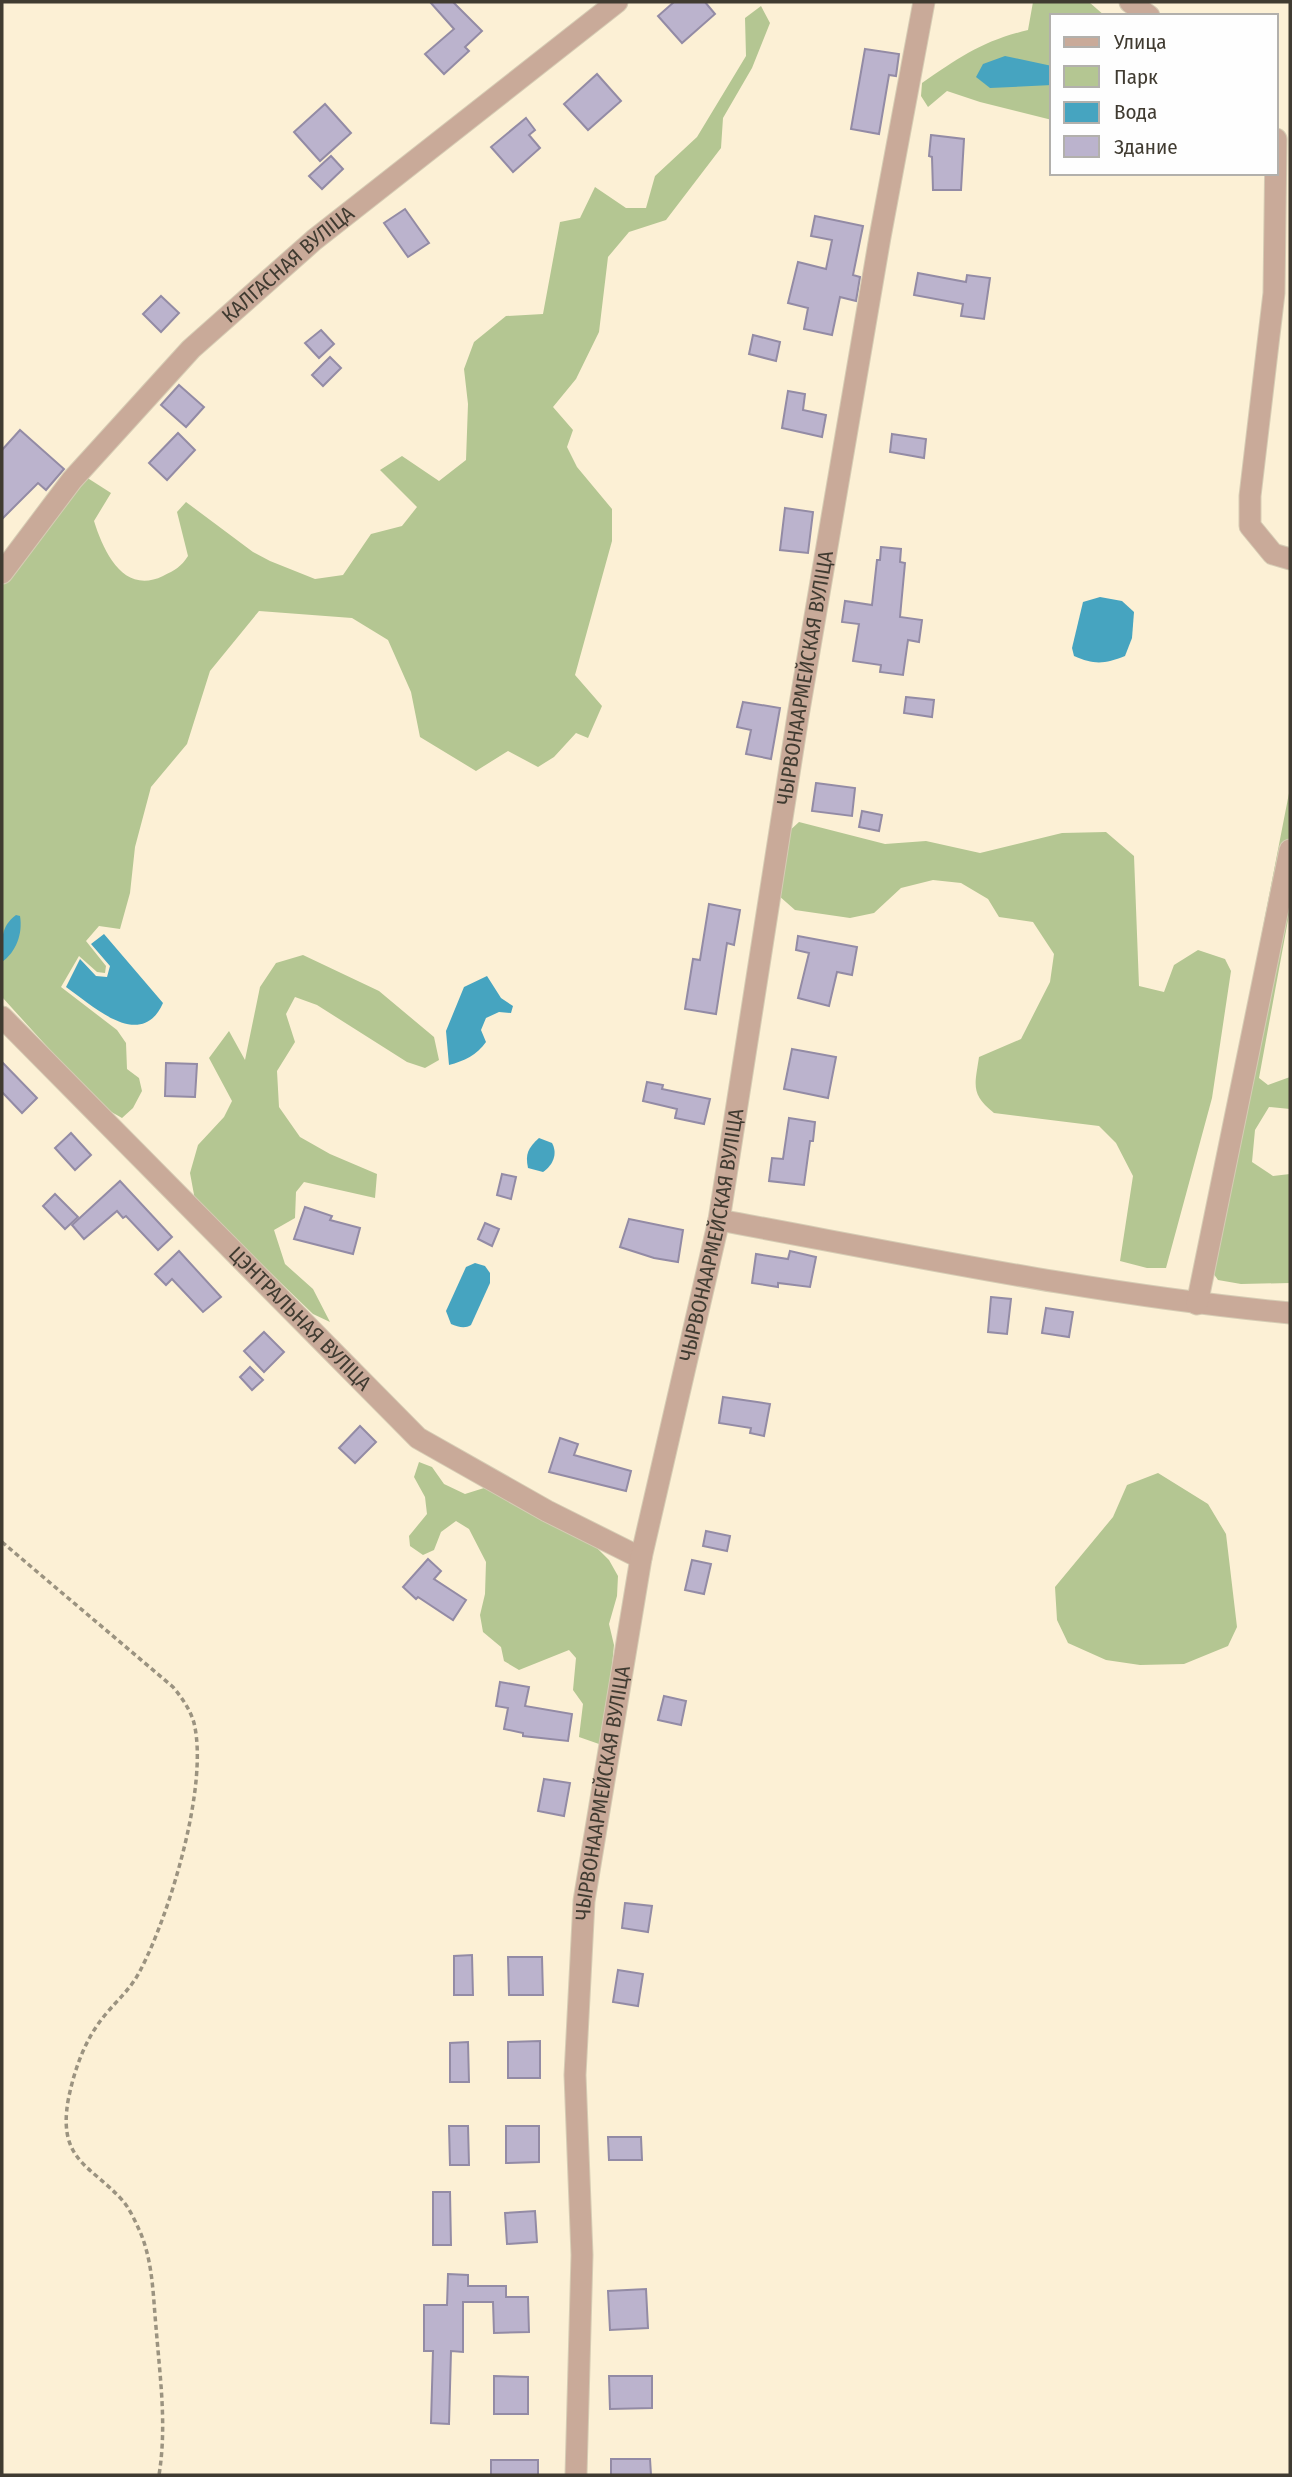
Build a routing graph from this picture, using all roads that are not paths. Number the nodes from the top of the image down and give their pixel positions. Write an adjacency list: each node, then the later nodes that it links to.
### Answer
1 (617, 2): 7 (street, КАЛГАСНАЯ ВУЛІЦА)
2 (924, 2): 10 (street, ЧЫРВОНААРМЕЙСКАЯ ВУЛІЦА)
3 (1130, 2): 4 (street)
4 (1146, 14)
5 (1276, 175): 6 (street)
6 (1290, 559)
7 (2, 573)
8 (1290, 850): 11 (street)
9 (2, 1017): 13 (street, ЦЭНТРАЛЬНАЯ ВУЛІЦА)
10 (719, 1220): 11 (street); 13 (street, ЧЫРВОНААРМЕЙСКАЯ ВУЛІЦА)
11 (1197, 1304): 12 (street)
12 (1290, 1313)
13 (641, 1558): 14 (street, ЧЫРВОНААРМЕЙСКАЯ ВУЛІЦА)
14 (576, 2475)

